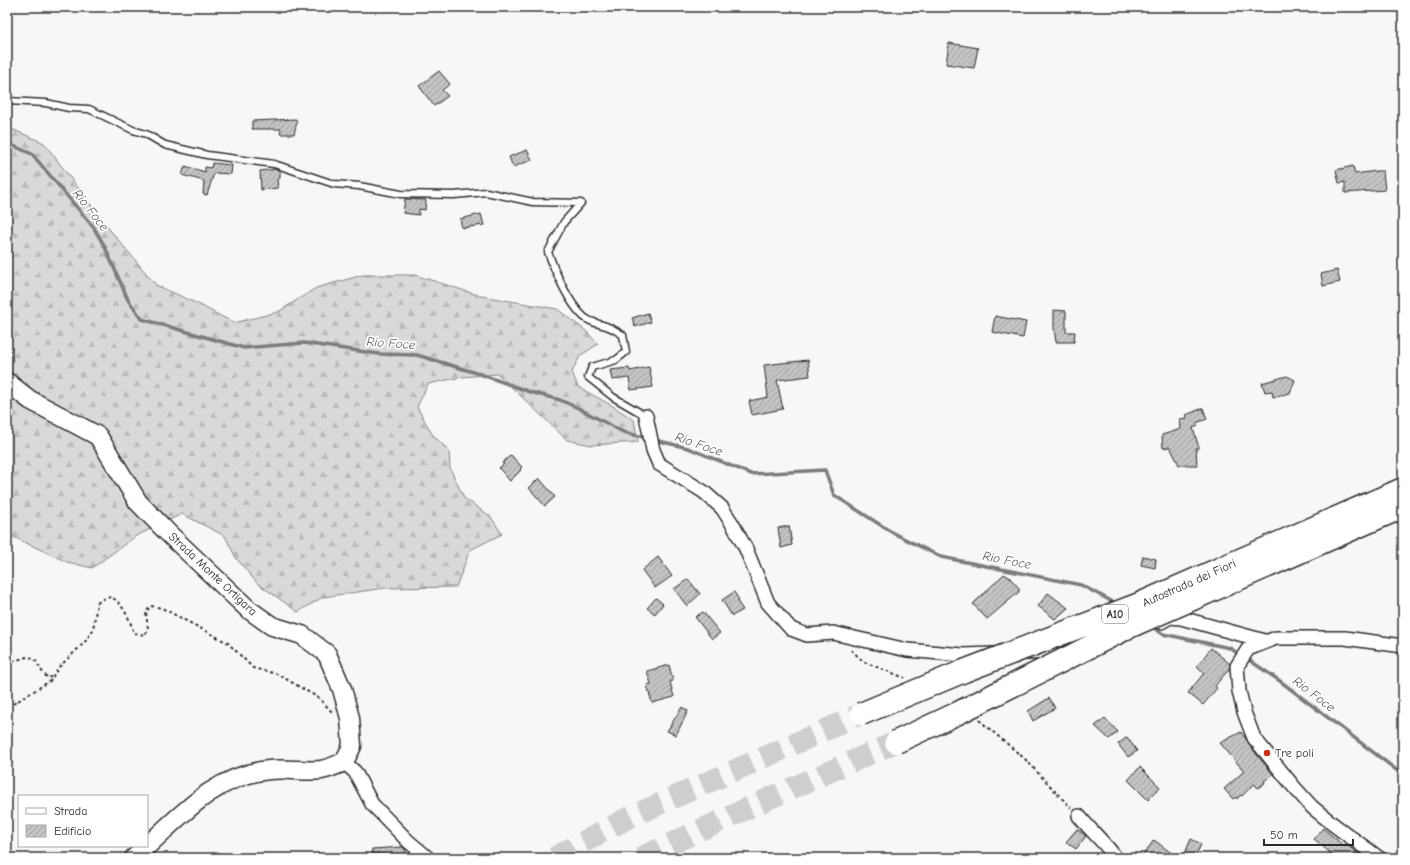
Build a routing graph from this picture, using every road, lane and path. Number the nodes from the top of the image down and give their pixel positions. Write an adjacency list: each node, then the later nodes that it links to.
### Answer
1 (7, 101): 3 (lane)
2 (7, 382): 15 (main road, Strada Monte Ortigara)
3 (646, 416): 7 (street)
4 (1403, 489): 6 (highway, Autostrada dei Fiori / A10)
5 (1403, 507): 6 (highway, Autostrada dei Fiori / A10)
6 (1371, 512): 13 (highway, Autostrada dei Fiori / A10, bridge); 14 (highway, Autostrada dei Fiori / A10, bridge)
7 (1266, 641): 8 (street); 22 (street)
8 (1403, 646)
9 (7, 663): 10 (path)
10 (52, 677): 11 (path); 12 (path)
11 (13, 704)
12 (335, 714)
13 (860, 714)
14 (896, 742)
15 (344, 762): 17 (main road); 20 (street)
16 (1079, 816): 21 (street)
17 (148, 845)
18 (146, 847): 19 (main road)
19 (134, 858)
20 (428, 858)
21 (1116, 858)
22 (1379, 858)

